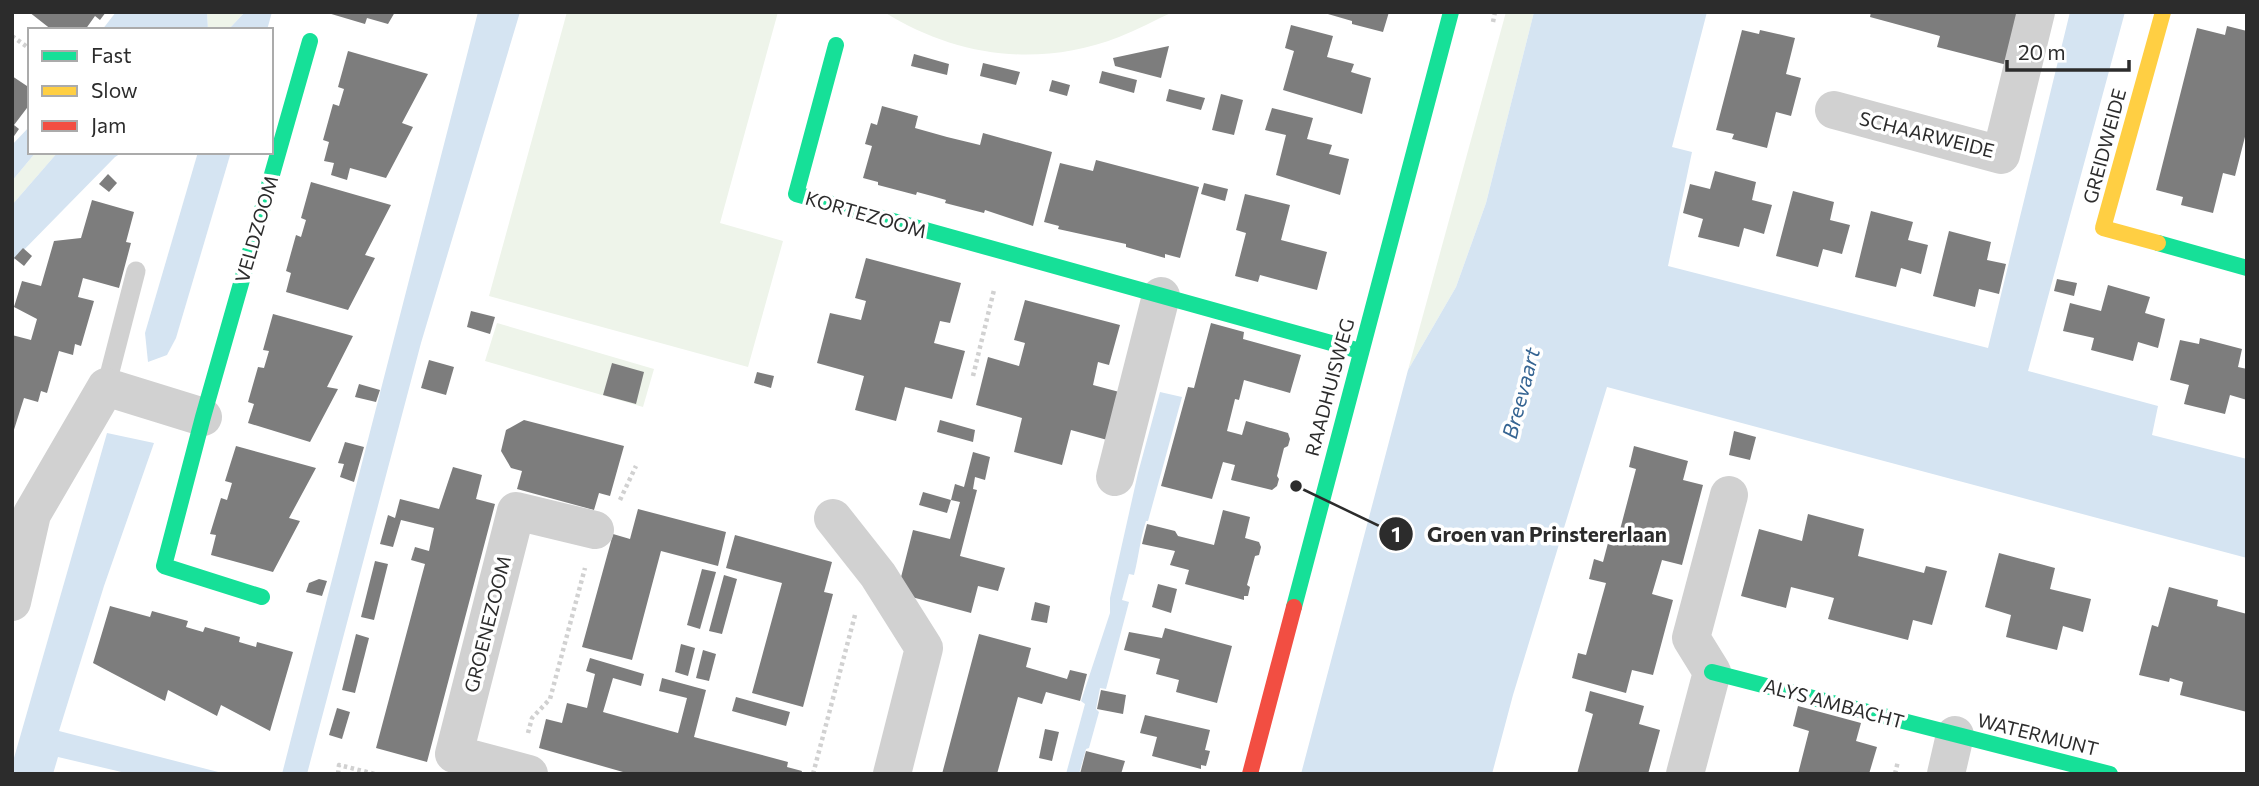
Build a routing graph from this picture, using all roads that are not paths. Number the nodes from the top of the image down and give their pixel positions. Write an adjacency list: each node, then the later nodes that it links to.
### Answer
1 (1451, 12): 10 (street, RAADHUISWEG)
2 (2036, 12): 6 (street, SCHAARWEIDE)
3 (2163, 12): 7 (street, GREIDWEIDE)
4 (310, 41): 12 (street, VELDZOOM)
5 (836, 45): 9 (street, KORTEZOOM)
6 (1834, 110)
7 (2247, 268)
8 (136, 271): 11 (lane)
9 (1161, 296): 10 (street, KORTEZOOM); 13 (street)
10 (1360, 351): 24 (street, RAADHUISWEG)
11 (106, 387): 12 (street); 16 (street)
12 (203, 417): 18 (street, VELDZOOM)
13 (1115, 477)
14 (1728, 495): 20 (street)
15 (833, 518): 23 (street)
16 (22, 524): 19 (street)
17 (595, 530): 22 (street, GROENEZOOM)
18 (262, 597)
19 (12, 602)
20 (1712, 671): 21 (street, ALYS AMBACHT); 25 (street)
21 (1955, 735): 26 (street); 27 (street, WATERMUNT)
22 (523, 772)
23 (892, 774)
24 (1250, 774)
25 (1685, 774)
26 (1945, 774)
27 (2110, 774)

